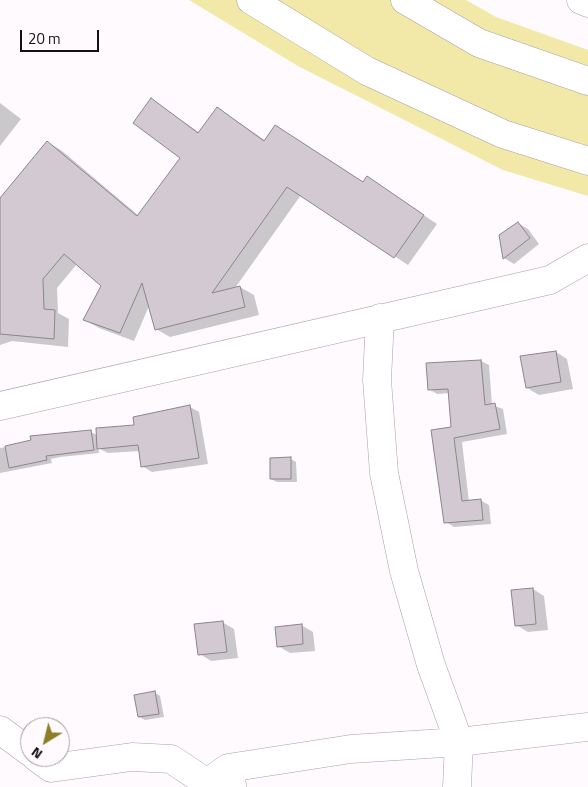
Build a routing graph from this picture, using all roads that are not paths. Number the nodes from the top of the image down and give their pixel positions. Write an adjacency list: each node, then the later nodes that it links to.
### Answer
1 (250, 0): 6 (main road)
2 (582, 0): 3 (main road)
3 (588, 3)
4 (422, 4): 5 (main road)
5 (588, 81)
6 (588, 161)
7 (588, 258): 8 (main road)
8 (380, 318): 9 (main road); 12 (main road)
9 (0, 406)
10 (588, 727): 12 (main road)
11 (0, 730): 13 (main road)
12 (458, 742): 15 (main road); 16 (main road)
13 (20, 745)
14 (70, 765): 15 (main road)
15 (230, 778)
16 (457, 787)

